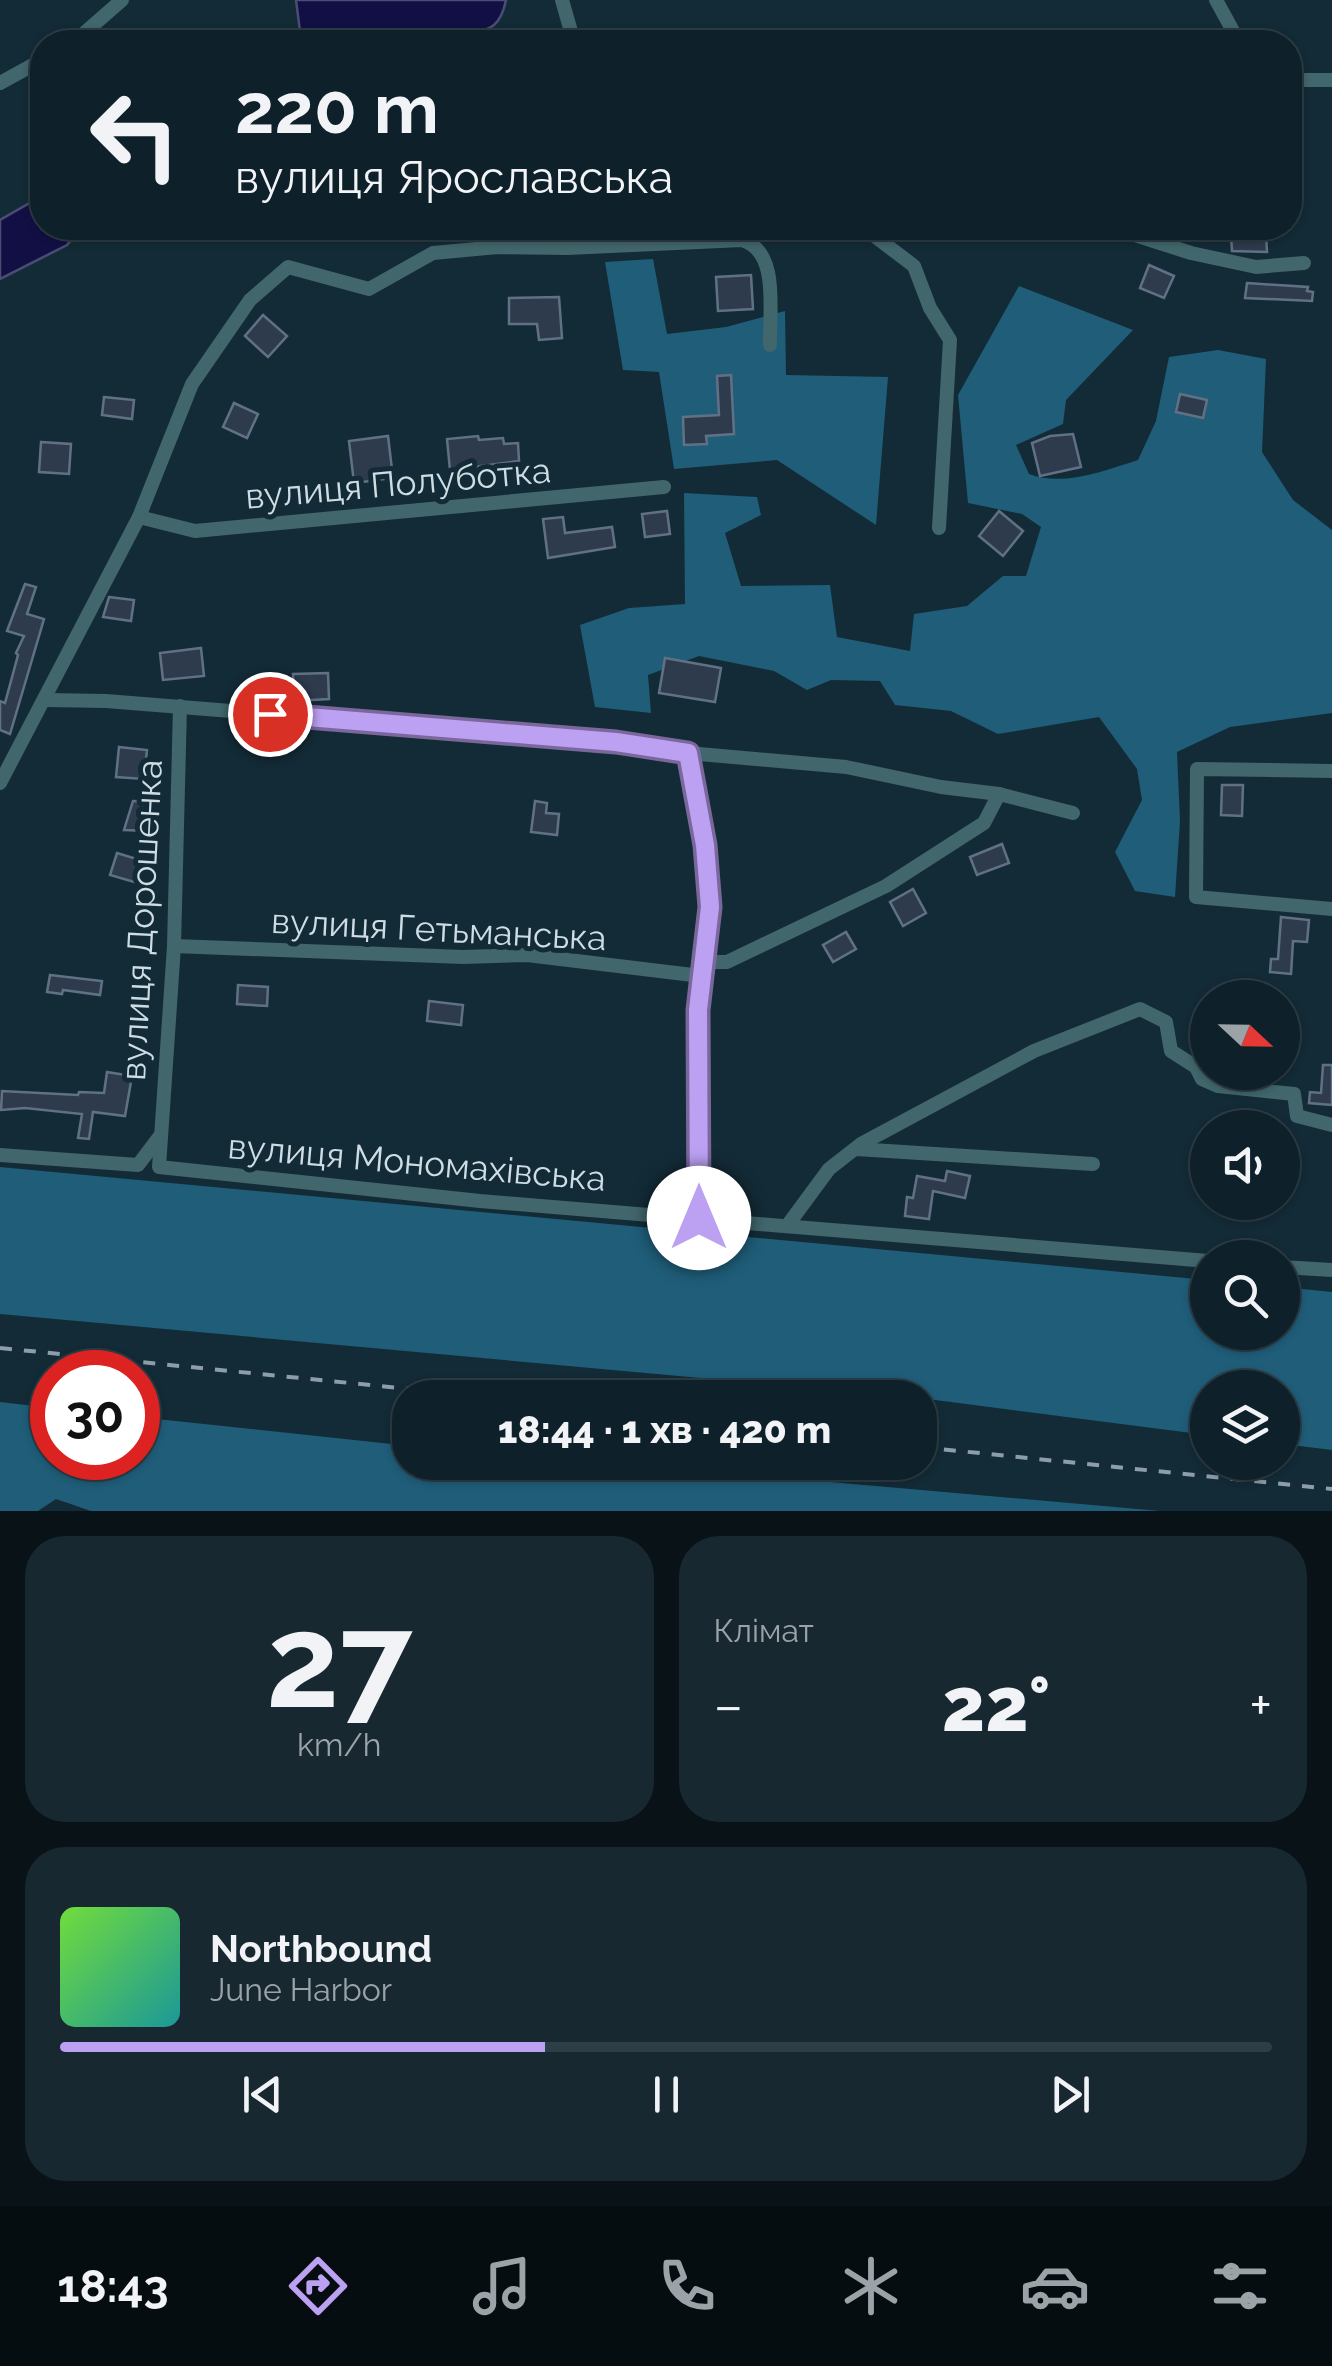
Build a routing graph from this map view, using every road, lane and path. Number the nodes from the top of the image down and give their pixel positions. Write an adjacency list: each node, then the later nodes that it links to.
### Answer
1 (122, 0): 4 (street)
2 (562, 0): 5 (street)
3 (1216, 0): 6 (street)
4 (88, 30)
5 (571, 30)
6 (1232, 30)
7 (30, 67): 10 (street)
8 (1302, 80): 9 (street)
9 (1332, 80)
10 (0, 83)
11 (571, 240): 14 (street)
12 (880, 240): 19 (street)
13 (1149, 240): 15 (street)
14 (566, 248): 16 (street); 18 (street)
15 (1304, 263)
16 (770, 345)
17 (664, 487): 18 (street, вулиця Полуботка)
18 (139, 517): 20 (street)
19 (939, 528)
20 (46, 700): 21 (street); 24 (street)
21 (180, 706): 22 (street); 28 (street, вулиця Дорошенка)
22 (688, 753): 25 (street); 29 (street)
23 (1332, 771): 27 (street)
24 (0, 783)
25 (1000, 794): 26 (street); 29 (street)
26 (1073, 813)
27 (1332, 909)
28 (174, 946): 30 (street, вулиця Гетьманська); 32 (street, вулиця Дорошенка)
29 (705, 952): 30 (street)
30 (702, 976): 37 (street)
31 (1332, 1124): 33 (street)
32 (160, 1136): 34 (street); 36 (street, вулиця Дорошенка)
33 (855, 1149): 35 (street); 38 (street)
34 (0, 1155)
35 (1094, 1164)
36 (159, 1167): 37 (street, вулиця Мономахівська)
37 (699, 1218): 38 (street, вулиця Мономахівська)
38 (787, 1226): 39 (street, вулиця Мономахівська)
39 (1190, 1260)
40 (1300, 1268): 41 (street)
41 (1330, 1270)

